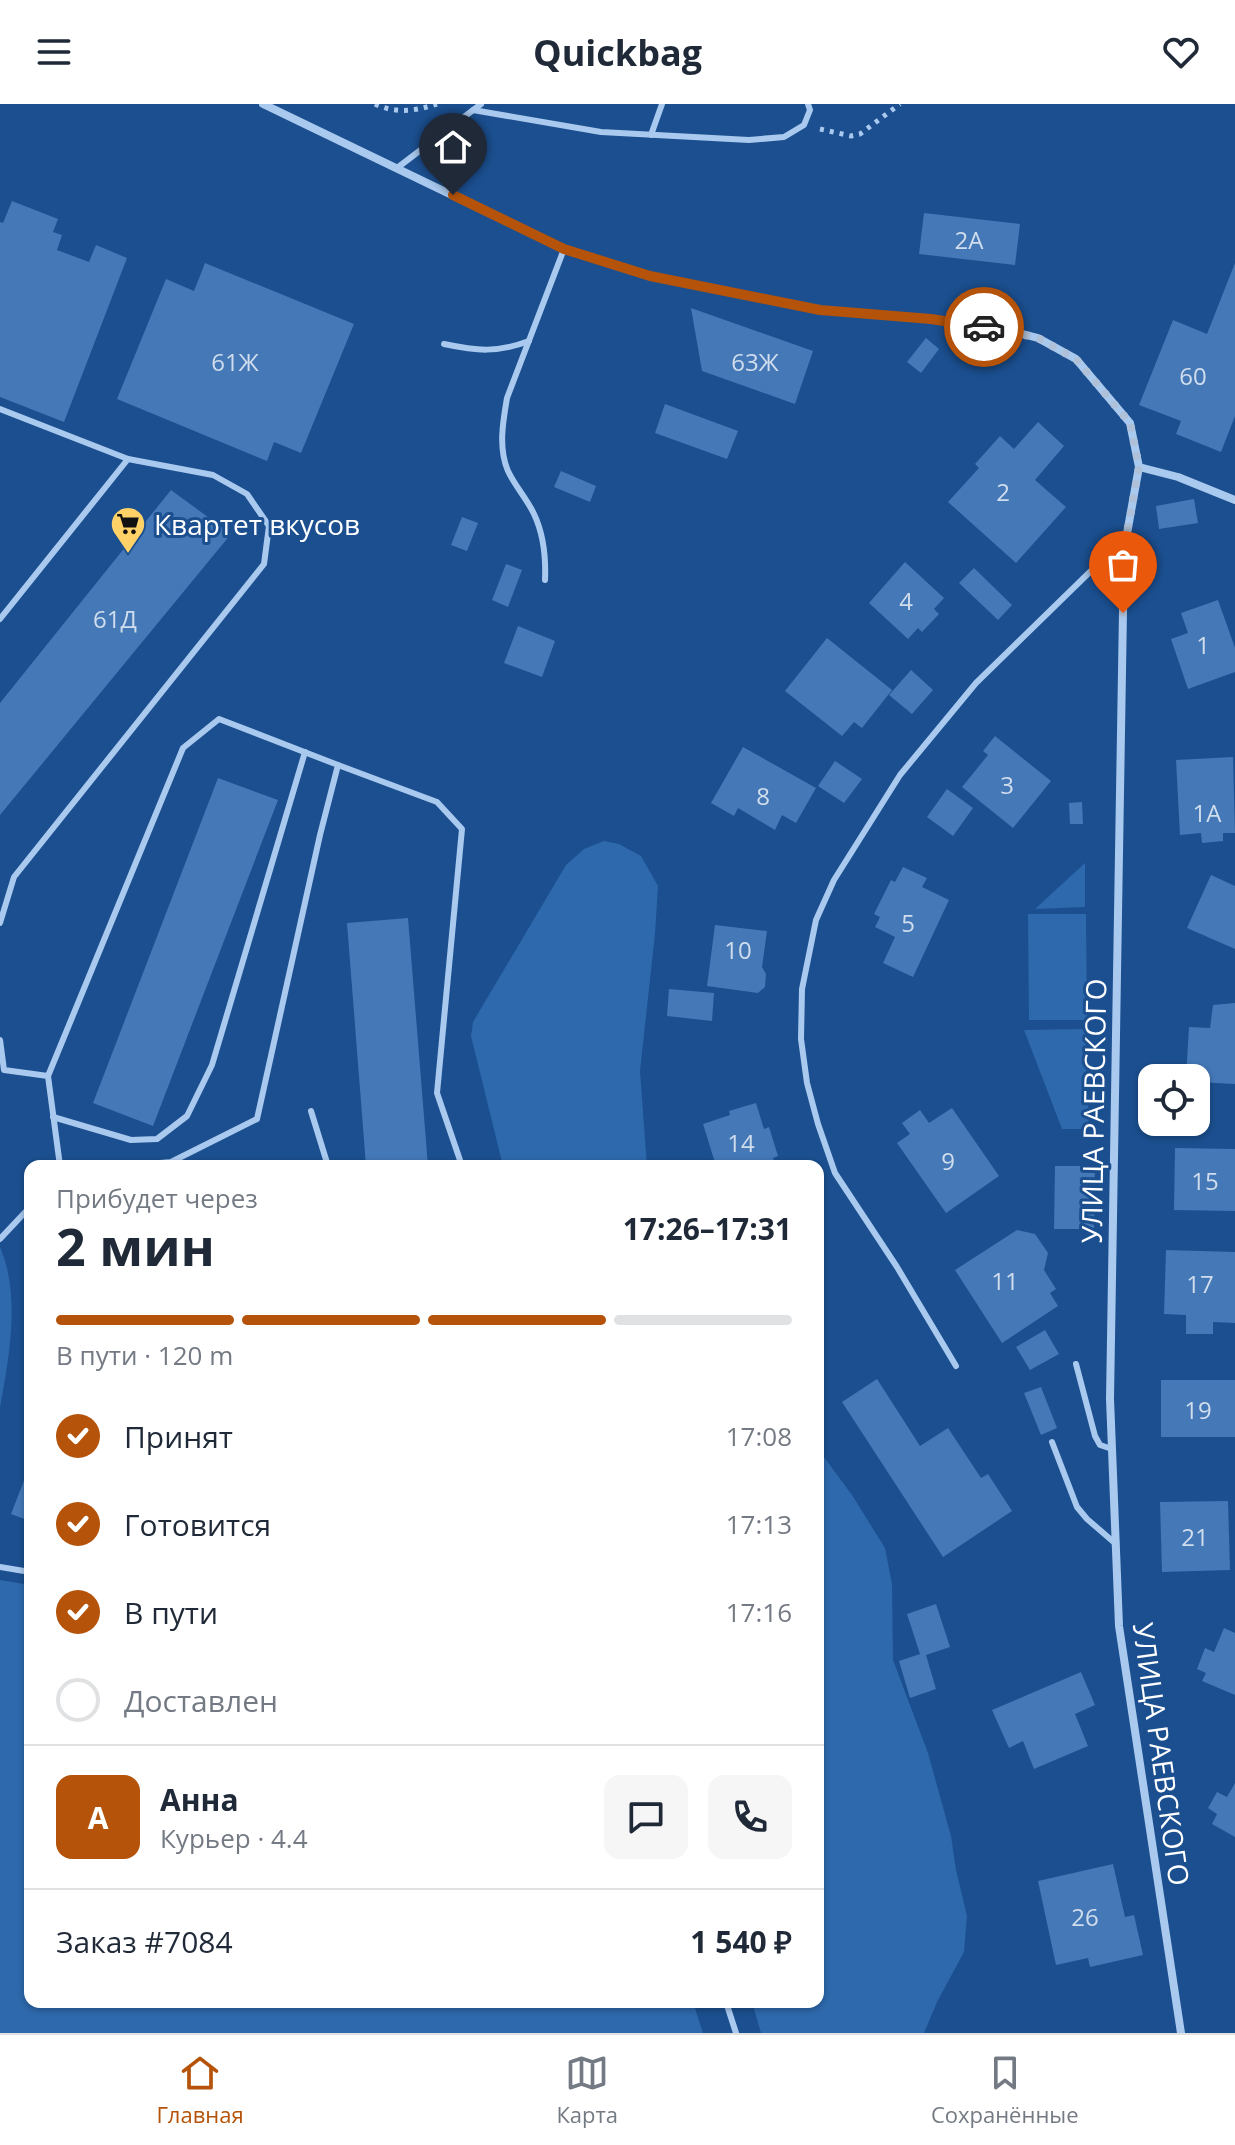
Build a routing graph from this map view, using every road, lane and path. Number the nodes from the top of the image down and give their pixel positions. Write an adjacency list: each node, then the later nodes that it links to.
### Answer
1 (263, 104): 11 (street, УЛИЦА РАЕВСКОГО)
2 (375, 104): 3 (path)
3 (436, 104)
4 (481, 104): 8 (lane)
5 (662, 104): 10 (lane)
6 (808, 104): 9 (lane)
7 (900, 104): 9 (path)
8 (473, 110): 10 (lane); 11 (lane)
9 (804, 125): 10 (lane)
10 (651, 135)
11 (397, 168): 12 (street, УЛИЦА РАЕВСКОГО)
12 (564, 249): 13 (lane); 17 (street, УЛИЦА РАЕВСКОГО)
13 (529, 341): 14 (lane); 20 (lane)
14 (444, 344)
15 (0, 409): 16 (lane)
16 (128, 459): 21 (lane); 24 (lane)
17 (1139, 467): 18 (street); 19 (street, УЛИЦА РАЕВСКОГО)
18 (1235, 500)
19 (1124, 550): 36 (lane); 38 (street, УЛИЦА РАЕВСКОГО)
20 (545, 580)
21 (0, 619)
22 (305, 752): 23 (lane); 26 (lane); 28 (lane)
23 (338, 765): 30 (lane); 32 (lane)
24 (0, 923)
25 (0, 1040): 26 (lane)
26 (48, 1076): 28 (lane)
27 (311, 1111): 31 (lane)
28 (53, 1117): 29 (lane)
29 (59, 1160)
30 (180, 1160)
31 (326, 1160)
32 (460, 1160)
33 (24, 1213): 34 (lane)
34 (0, 1239)
35 (1076, 1364): 38 (lane)
36 (956, 1366)
37 (1052, 1442): 39 (lane)
38 (1112, 1449): 39 (street, УЛИЦА РАЕВСКОГО)
39 (1116, 1544): 44 (street, УЛИЦА РАЕВСКОГО)
40 (0, 1567): 41 (lane)
41 (24, 1571)
42 (728, 2008): 43 (lane)
43 (736, 2033)
44 (1181, 2033)

